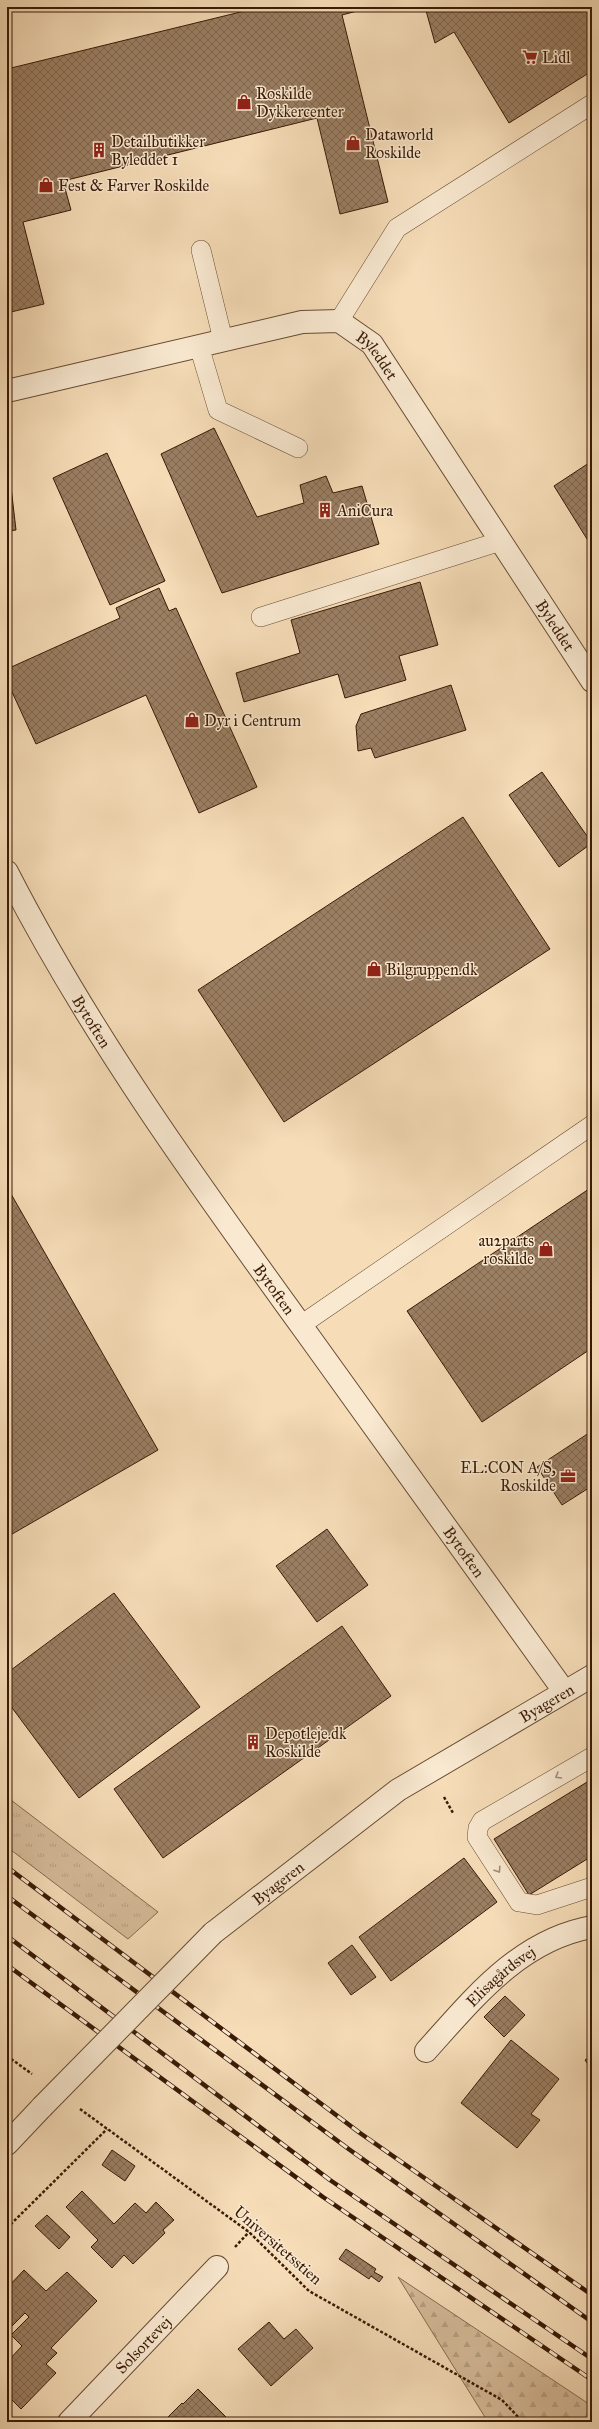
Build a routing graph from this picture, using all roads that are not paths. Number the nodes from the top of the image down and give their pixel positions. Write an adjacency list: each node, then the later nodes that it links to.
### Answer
1 (592, 104): 3 (lane)
2 (201, 250): 4 (lane)
3 (339, 321): 4 (street, Byleddet); 8 (street, Byleddet)
4 (223, 340): 5 (street, Byleddet)
5 (199, 346): 6 (street, Byleddet); 7 (lane)
6 (7, 391)
7 (298, 448)
8 (501, 541): 9 (lane); 10 (street, Byleddet)
9 (261, 617)
10 (592, 681)
11 (7, 872): 13 (street, Bytoften)
12 (592, 1125): 13 (lane)
13 (301, 1326): 15 (street, Bytoften)
14 (592, 1676): 15 (street, Byageren)
15 (564, 1691): 20 (street, Byageren, bridge)
16 (592, 1757): 17 (lane, one-way to 17)
17 (592, 1887)
18 (592, 1927): 19 (street, Elisagårdsvej)
19 (426, 2051)
20 (7, 2144)
21 (217, 2267): 22 (street, Solsortevej)
22 (69, 2422)

